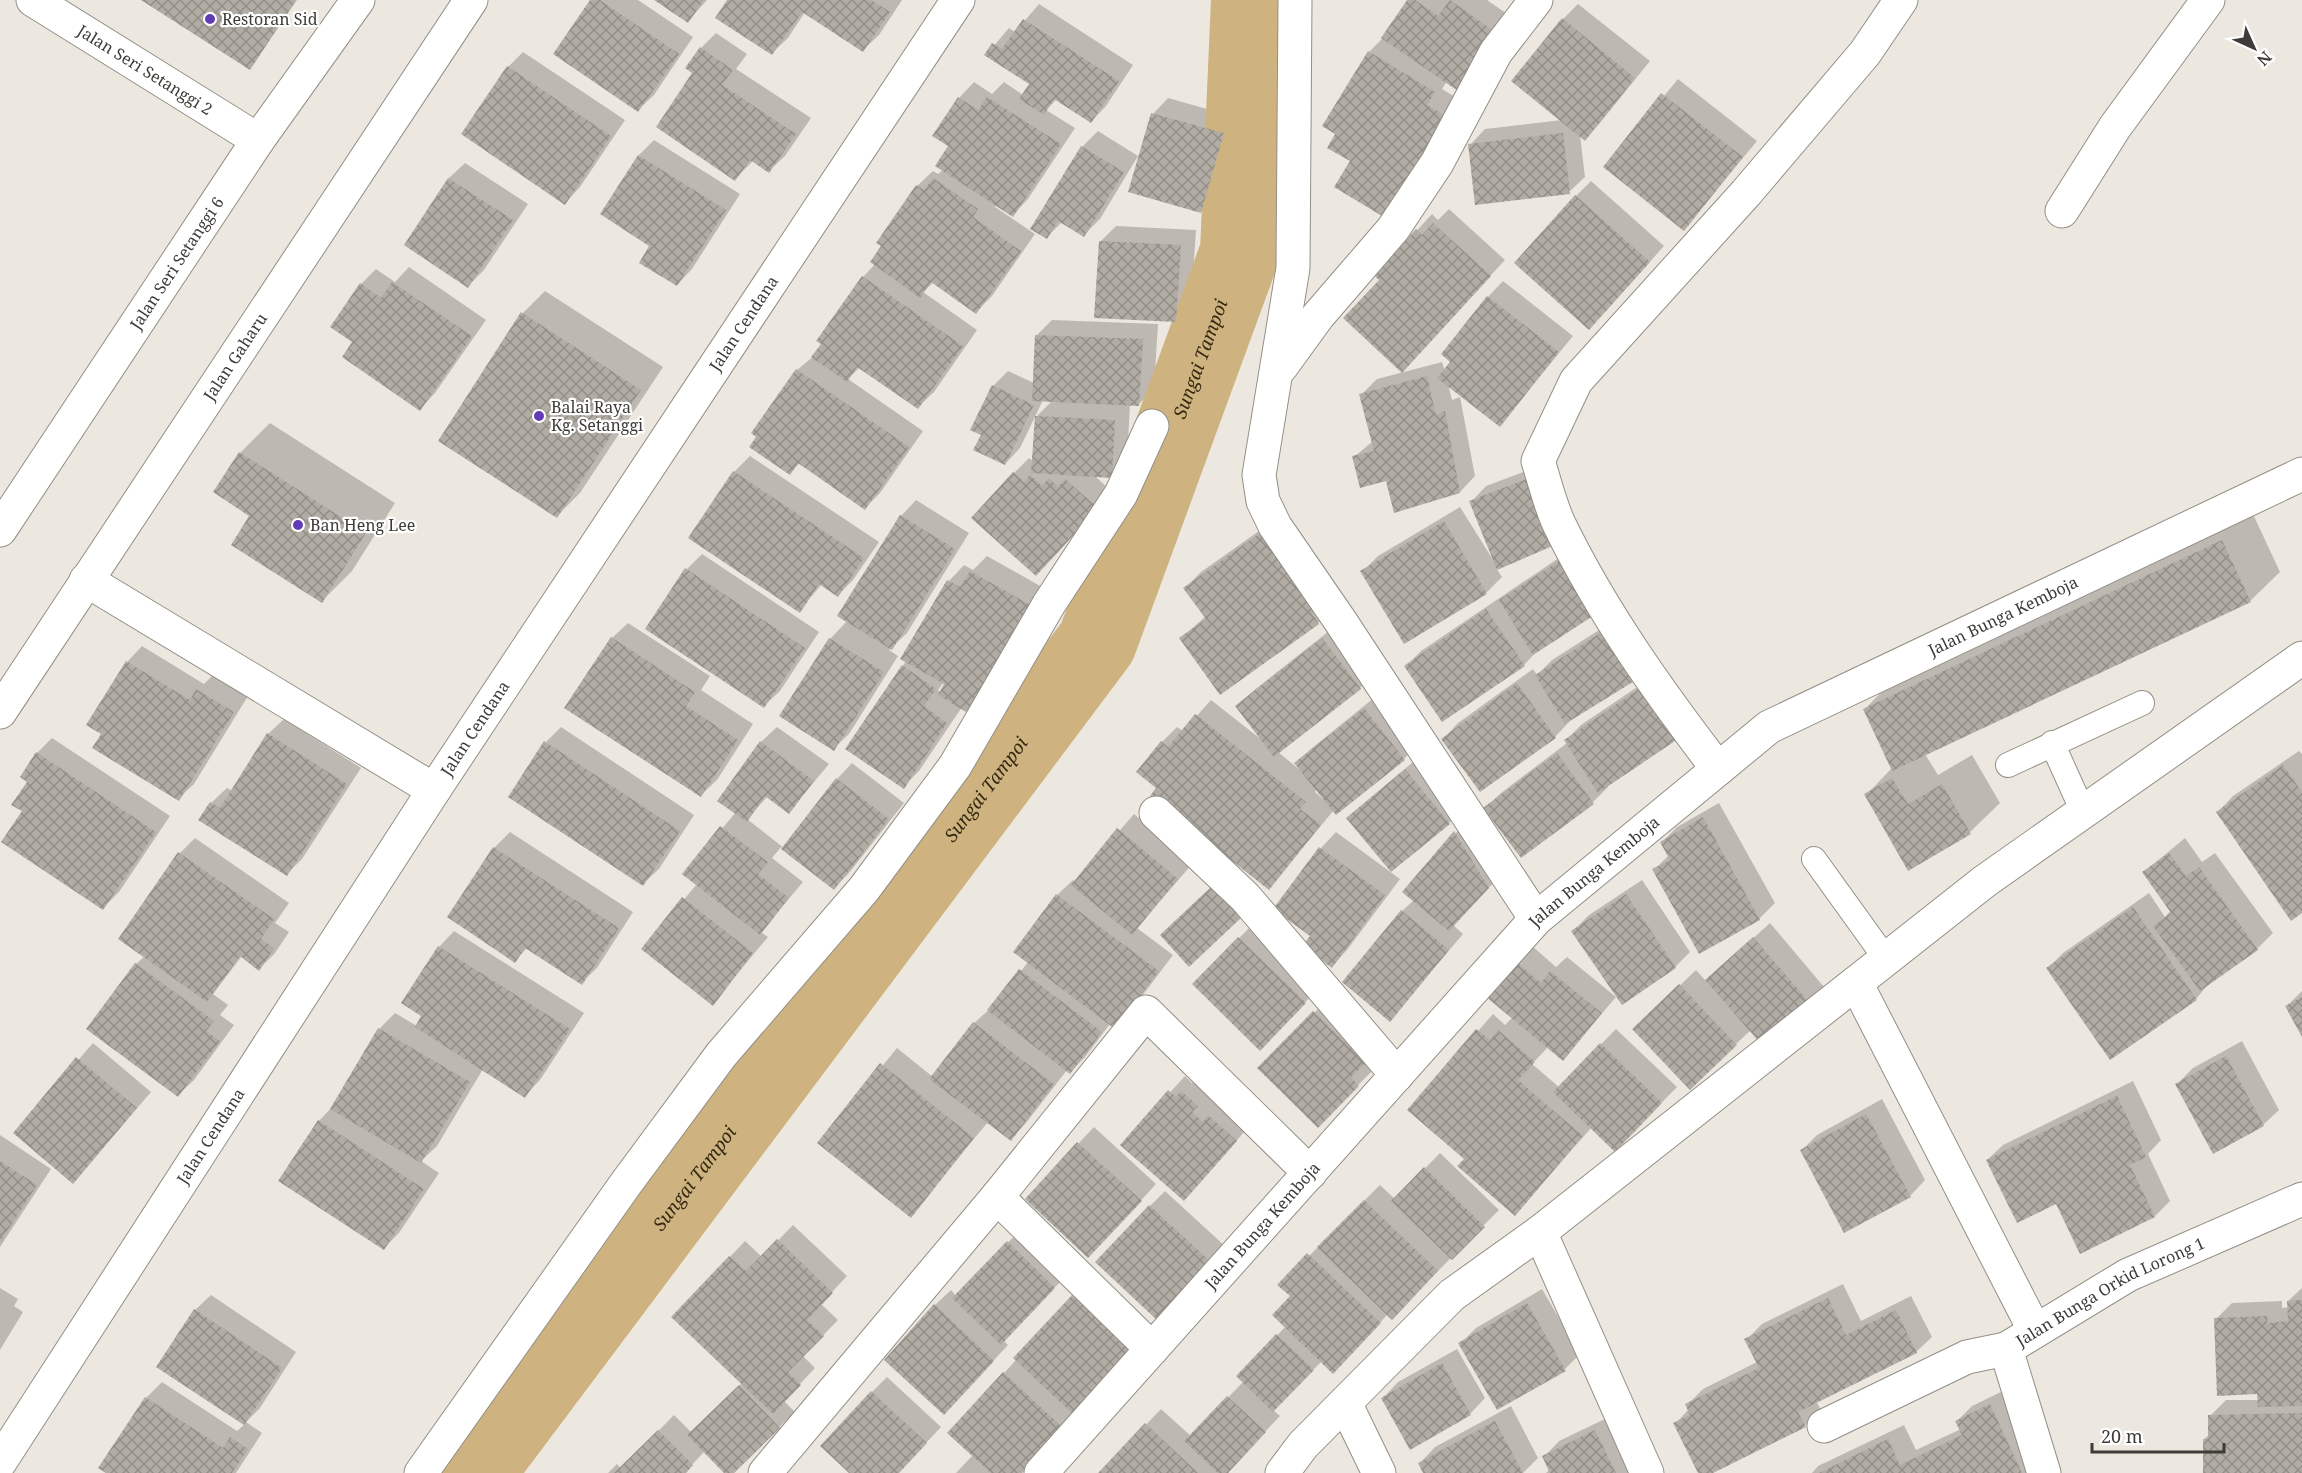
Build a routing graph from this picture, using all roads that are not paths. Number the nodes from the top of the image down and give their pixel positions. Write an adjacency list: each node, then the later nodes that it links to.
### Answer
1 (33, 0): 9 (street, Jalan Seri Setanggi 2)
2 (358, 0): 9 (street, Jalan Seri Setanggi 6)
3 (471, 0): 15 (street, Jalan Gaharu)
4 (958, 0): 22 (street, Jalan Cendana)
5 (1295, 0): 11 (street)
6 (1536, 0): 11 (street)
7 (1901, 0): 21 (street)
8 (2208, 0): 10 (street)
9 (258, 140): 14 (street, Jalan Seri Setanggi 6)
10 (2062, 211)
11 (1278, 371): 26 (street)
12 (1152, 426): 40 (street)
13 (2302, 474): 21 (street, Jalan Bunga Kemboja)
14 (0, 530)
15 (86, 580): 18 (street, Jalan Gaharu); 22 (street)
16 (2302, 657): 24 (street)
17 (2142, 703): 19 (lane)
18 (0, 712)
19 (2052, 743): 20 (lane); 24 (lane)
20 (2008, 765)
21 (1718, 769): 26 (street, Jalan Bunga Kemboja)
22 (434, 790): 39 (street, Jalan Cendana)
23 (1156, 813): 29 (street)
24 (2084, 814): 27 (street)
25 (1814, 859): 27 (lane)
26 (1536, 919): 29 (street, Jalan Bunga Kemboja)
27 (1886, 959): 28 (street)
28 (1856, 983): 33 (street); 34 (street)
29 (1397, 1075): 30 (street, Jalan Bunga Kemboja)
30 (1310, 1173): 31 (street); 35 (street, Jalan Bunga Kemboja)
31 (998, 1197): 35 (street); 41 (street)
32 (2302, 1199): 34 (street, Jalan Bunga Orkid Lorong 1)
33 (1540, 1232): 37 (street); 45 (street)
34 (2035, 1330): 36 (street, Jalan Bunga Orkid Lorong 1)
35 (1152, 1349): 42 (street, Jalan Bunga Kemboja)
36 (2006, 1349): 38 (street); 46 (street, Jalan Bunga Orkid Lorong 1)
37 (1345, 1403): 43 (street); 44 (street)
38 (1824, 1426)
39 (0, 1462)
40 (421, 1473)
41 (765, 1473)
42 (1041, 1473)
43 (1282, 1473)
44 (1379, 1473)
45 (1647, 1473)
46 (2044, 1473)

